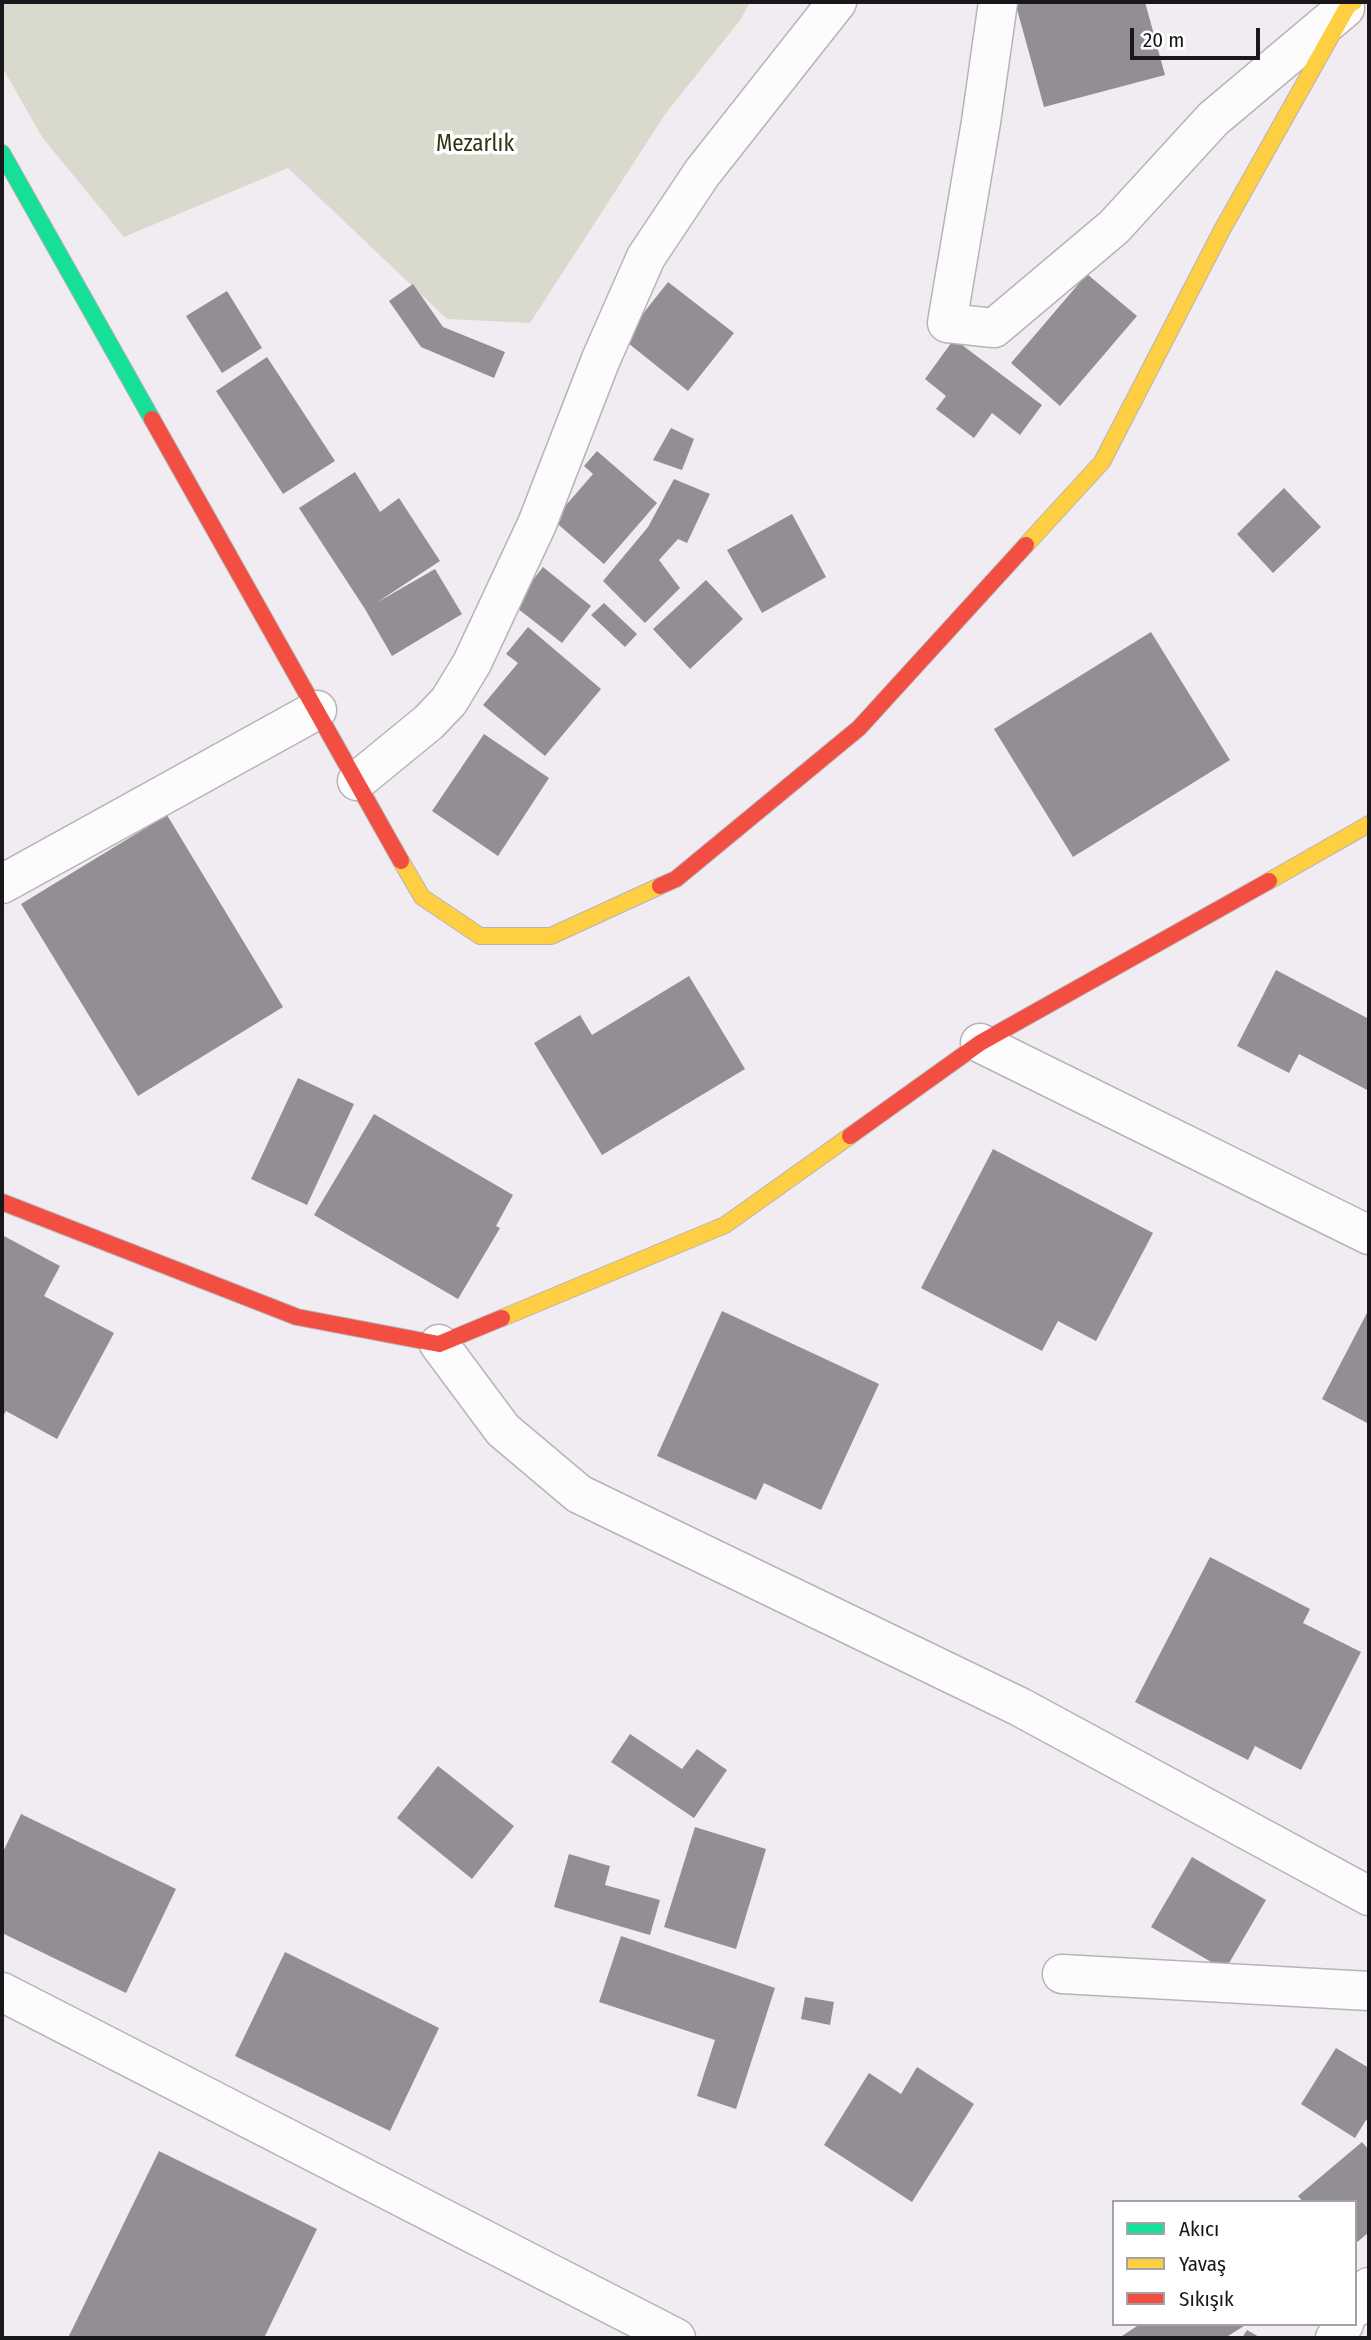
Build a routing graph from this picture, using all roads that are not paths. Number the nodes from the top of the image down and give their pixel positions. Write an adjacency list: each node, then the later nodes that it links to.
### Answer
1 (837, 2): 6 (street)
2 (998, 2): 3 (street)
3 (1352, 3): 6 (street)
4 (2, 153): 5 (street)
5 (317, 710): 6 (street); 8 (street)
6 (357, 781)
7 (1369, 824): 9 (street)
8 (2, 884)
9 (980, 1044): 11 (street); 12 (street)
10 (2, 1202): 12 (street)
11 (1369, 1235)
12 (439, 1344): 13 (street)
13 (1369, 1896)
14 (1062, 1974): 15 (street)
15 (1369, 1991)
16 (2, 1992): 19 (street)
17 (1369, 2287): 18 (street)
18 (1357, 2305)
19 (676, 2338)

